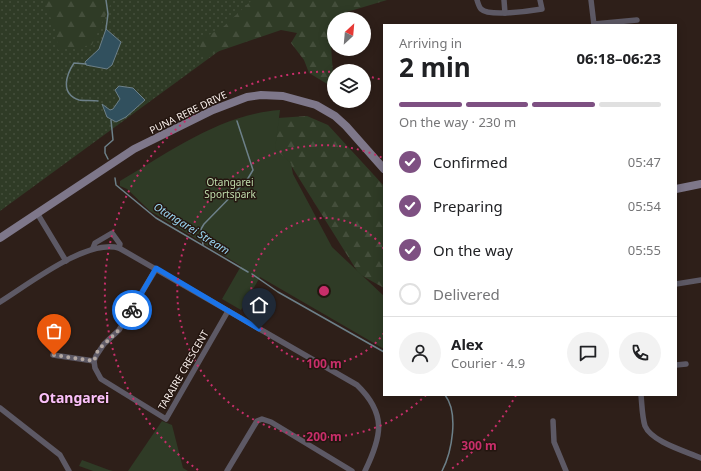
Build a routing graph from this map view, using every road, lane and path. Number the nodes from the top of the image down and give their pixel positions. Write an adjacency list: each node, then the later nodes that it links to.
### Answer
1 (477, 0): 5 (street)
2 (504, 0): 5 (street)
3 (540, 0): 5 (street)
4 (591, 0): 7 (street)
5 (505, 13)
6 (637, 20): 8 (street)
7 (594, 24)
8 (603, 24)
9 (383, 168): 12 (main road, PUNA RERE DRIVE)
10 (701, 184): 11 (main road)
11 (677, 189)
12 (37, 213): 13 (main road, PUNA RERE DRIVE); 16 (street)
13 (0, 238)
14 (94, 248): 15 (street); 15 (street); 16 (street)
15 (119, 248): 17 (street)
16 (66, 261): 20 (street)
17 (156, 268): 21 (street); 23 (street)
18 (701, 280): 19 (street)
19 (677, 284)
20 (0, 302)
21 (228, 311): 23 (street, TARAIRE CRESCENT); 33 (street)
22 (54, 355): 23 (street)
23 (94, 361)
24 (686, 364): 25 (street)
25 (677, 365)
26 (641, 396): 29 (street)
27 (0, 408): 30 (street)
28 (553, 422): 34 (street)
29 (701, 458)
30 (69, 471)
31 (227, 471): 32 (street)
32 (352, 471)
33 (365, 471)
34 (566, 471)

